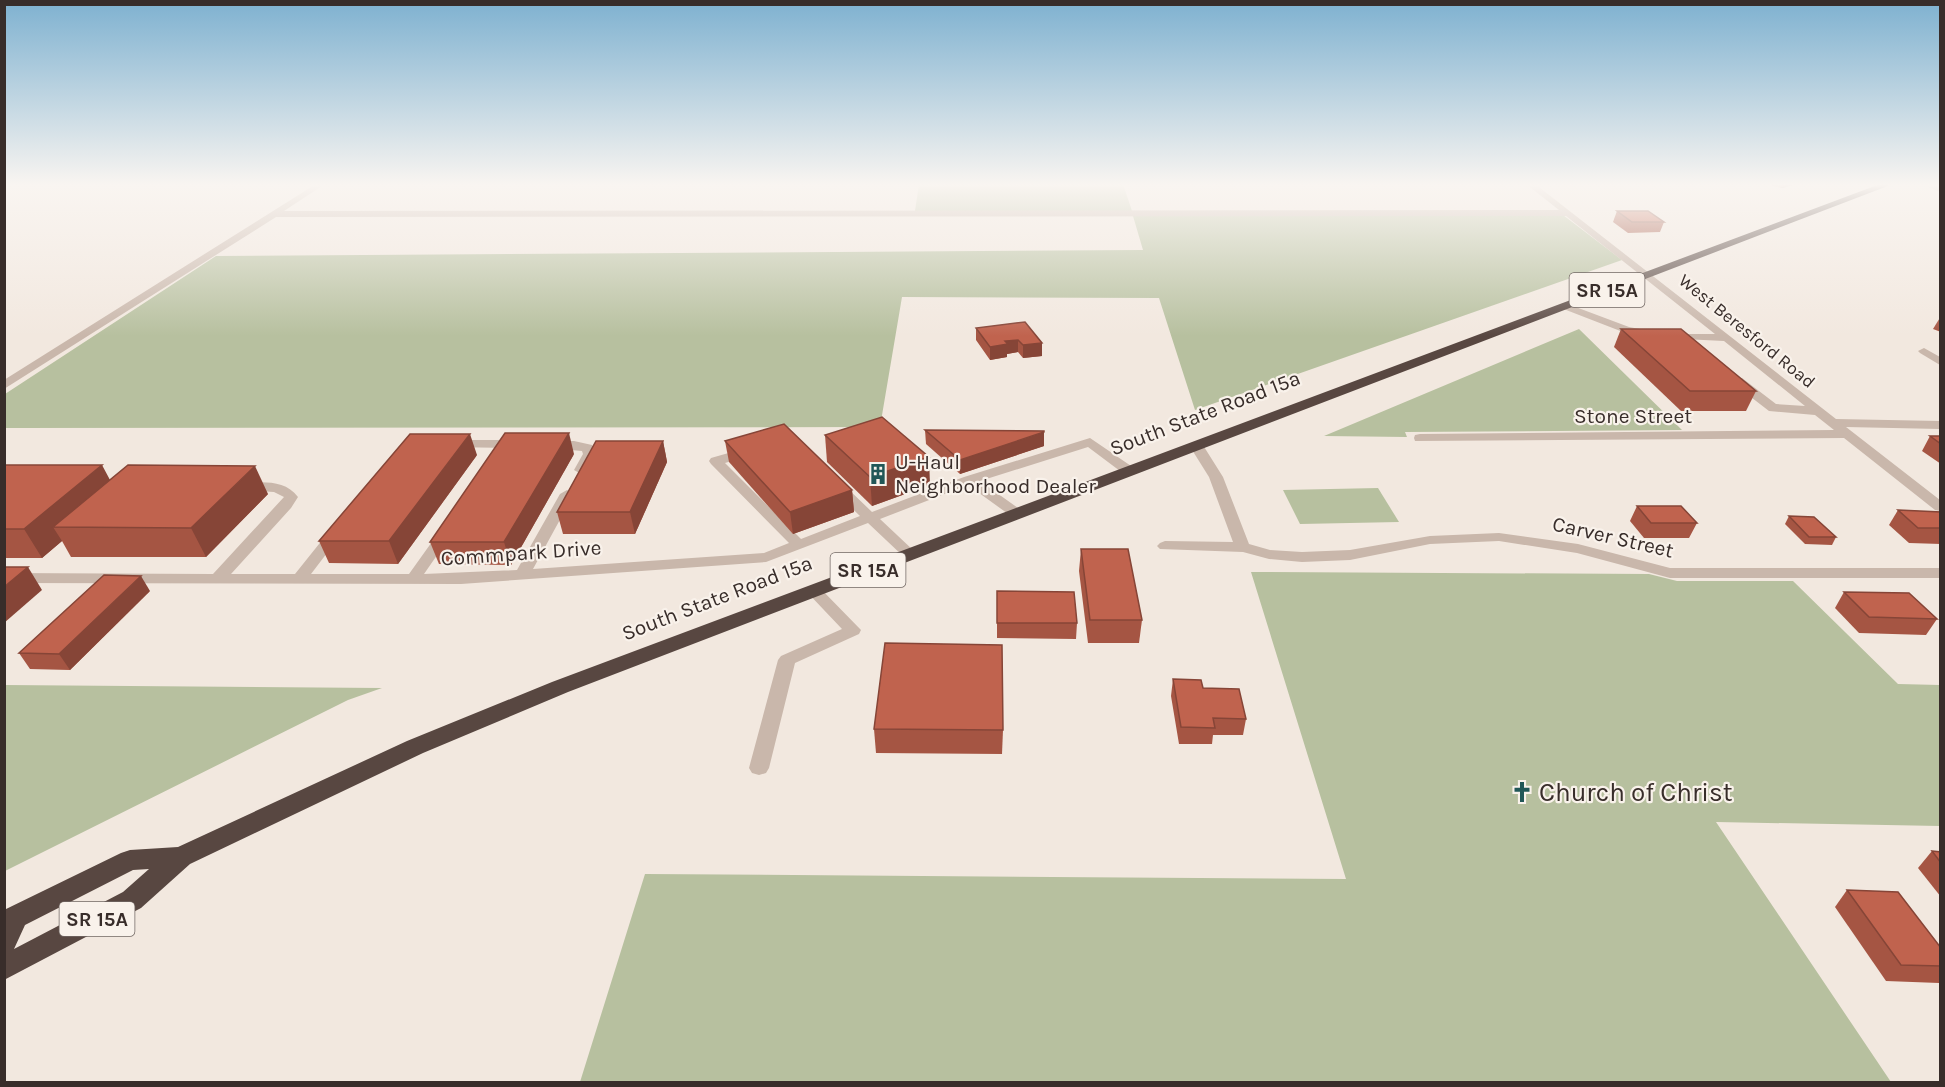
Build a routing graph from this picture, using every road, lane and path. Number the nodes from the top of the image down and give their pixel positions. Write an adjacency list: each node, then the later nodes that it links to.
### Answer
1 (241, 235): 12 (street)
2 (1597, 235): 4 (street, West Beresford Road)
3 (1753, 235): 4 (highway, South State Road 15a / SR 15A)
4 (1649, 274): 5 (highway, South State Road 15a / SR 15A); 7 (street, West Beresford Road)
5 (1565, 306): 6 (street); 20 (highway, South State Road 15a / SR 15A)
6 (1651, 333)
7 (1727, 338): 9 (street); 13 (street, West Beresford Road)
8 (1924, 351): 10 (street)
9 (1705, 352)
10 (1941, 362)
11 (1731, 375): 13 (street)
12 (4, 386)
13 (1818, 411): 14 (street, West Beresford Road)
14 (1833, 423): 15 (street); 16 (street, West Beresford Road)
15 (1941, 424)
16 (1846, 434): 17 (street, Stone Street); 27 (street, West Beresford Road)
17 (1420, 438)
18 (442, 443): 19 (street)
19 (507, 444): 22 (street); 37 (street)
20 (1196, 446): 23 (highway, South State Road 15a / SR 15A); 34 (street)
21 (758, 448): 32 (street)
22 (494, 464)
23 (1129, 471): 25 (street, Commpark Drive); 28 (highway, South State Road 15a / SR 15A)
24 (829, 477): 29 (street)
25 (969, 480): 28 (street); 29 (street, Commpark Drive)
26 (234, 486): 39 (street)
27 (1941, 507)
28 (1016, 513): 35 (highway, South State Road 15a / SR 15A)
29 (869, 518): 32 (street, Commpark Drive); 35 (street)
30 (453, 521): 41 (street)
31 (342, 524): 40 (street)
32 (799, 545): 37 (street, Commpark Drive)
33 (1165, 546): 34 (street, Carver Street)
34 (1244, 547): 36 (street, Carver Street)
35 (909, 554): 42 (highway, South State Road 15a / SR 15A)
36 (1941, 573)
37 (522, 575): 41 (street, Commpark Drive)
38 (4, 578): 39 (street, Commpark Drive)
39 (218, 578): 40 (street, Commpark Drive)
40 (299, 579): 41 (street, Commpark Drive)
41 (413, 579)
42 (813, 590): 43 (street); 44 (highway, South State Road 15a / SR 15A)
43 (759, 768)
44 (181, 857): 45 (highway, South State Road 15a / SR 15A); 47 (highway, South State Road 15a / SR 15A)
45 (10, 920): 46 (highway)
46 (4, 942)
47 (4, 968)

